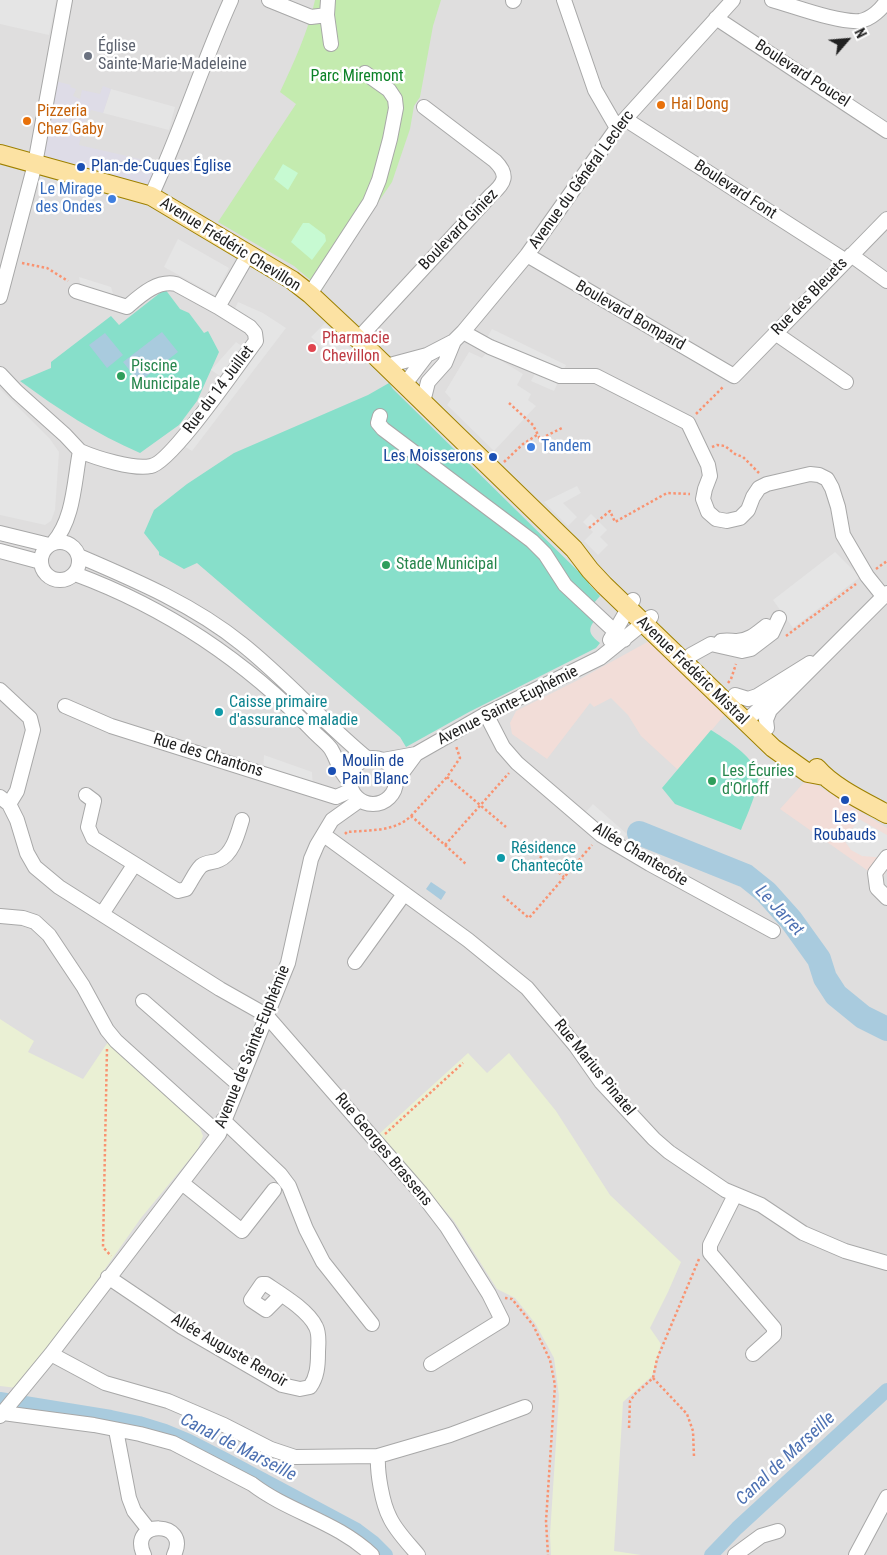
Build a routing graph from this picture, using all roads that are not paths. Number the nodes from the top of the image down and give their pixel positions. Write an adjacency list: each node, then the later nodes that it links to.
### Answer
1 (65, 0): 17 (street)
2 (231, 0): 18 (street)
3 (269, 0): 9 (street)
4 (328, 0): 9 (street)
5 (564, 0): 14 (street)
6 (733, 0): 10 (street, Avenue du Général Leclerc)
7 (772, 0): 8 (street)
8 (885, 5)
9 (326, 14): 11 (street)
10 (716, 18): 14 (street, Avenue du Général Leclerc); 15 (street, Boulevard Poucel)
11 (331, 44)
12 (365, 73): 26 (street)
13 (424, 107): 31 (street, Boulevard Giniez)
14 (621, 123): 21 (street, Avenue du Général Leclerc); 22 (street, Boulevard Font)
15 (887, 130)
16 (0, 154): 17 (main road, Avenue Frédéric Chevillon)
17 (35, 164): 18 (main road, Avenue Frédéric Chevillon); 23 (street)
18 (151, 196): 20 (main road, Avenue Frédéric Chevillon)
19 (887, 219): 22 (street, Rue des Bleuets)
20 (248, 254): 26 (main road, Avenue Frédéric Chevillon); 28 (street)
21 (527, 256): 30 (street, Avenue du Général Leclerc); 35 (street, Boulevard Bompard)
22 (848, 258): 24 (street, Boulevard Font); 29 (street, Rue des Bleuets)
23 (7, 262): 27 (street)
24 (887, 281)
25 (72, 286): 28 (street)
26 (310, 294): 31 (main road, Avenue Frédéric Chevillon)
27 (0, 297)
28 (218, 307): 41 (street, Rue du 14 Juillet)
29 (775, 333): 35 (street, Rue des Bleuets); 37 (street)
30 (459, 337): 32 (street, Avenue du Général Leclerc); 36 (street, Avenue du Général Leclerc); 49 (street)
31 (358, 339): 33 (main road, Avenue Frédéric Chevillon)
32 (427, 354): 33 (street, Avenue du Général Leclerc); 38 (street, Avenue du Général Leclerc)
33 (386, 366): 38 (main road, Avenue Frédéric Chevillon)
34 (0, 374): 41 (street)
35 (734, 376)
36 (428, 382): 38 (street); 39 (street, Avenue du Général Leclerc)
37 (846, 382)
38 (407, 386): 39 (main road, Avenue Frédéric Chevillon)
39 (423, 402): 50 (main road, Avenue Frédéric Mistral)
40 (380, 416): 54 (street)
41 (80, 451): 42 (street)
42 (67, 520): 44 (street); 46 (street)
43 (0, 533): 44 (street)
44 (51, 544): 46 (street); 47 (street)
45 (0, 551): 47 (street)
46 (76, 551): 48 (street); 66 (street)
47 (41, 562): 48 (street)
48 (74, 574): 69 (street)
49 (885, 595): 55 (street)
50 (630, 604): 52 (main road, Avenue Frédéric Mistral); 54 (street, Avenue Sainte-Euphémie)
51 (779, 618): 56 (street)
52 (647, 620): 54 (street, Avenue Sainte-Euphémie); 57 (main road, Avenue Frédéric Mistral)
53 (766, 626): 56 (street)
54 (619, 636): 62 (street, Avenue Sainte-Euphémie)
55 (836, 642): 58 (street); 64 (street)
56 (711, 644): 57 (street)
57 (687, 658): 60 (main road, Avenue Frédéric Mistral); 63 (main road, Avenue Frédéric Mistral)
58 (803, 668): 60 (street); 63 (street)
59 (0, 690): 71 (street)
60 (730, 691): 63 (main road, Avenue Frédéric Mistral)
61 (65, 706): 69 (street, Rue des Chantons)
62 (486, 714): 65 (street, Avenue Sainte-Euphémie); 81 (street, Allée Chantecôte)
63 (749, 718): 64 (main road, Avenue Frédéric Mistral)
64 (763, 732): 72 (main road, Avenue Frédéric Mistral)
65 (416, 754): 67 (street, Avenue Sainte-Euphémie); 68 (street, Avenue Sainte-Euphémie)
66 (368, 759): 67 (street); 69 (street)
67 (383, 760): 68 (street)
68 (396, 781): 69 (street)
69 (354, 791): 74 (street, Avenue de Sainte-Euphémie)
70 (86, 795): 76 (street)
71 (4, 801): 79 (street)
72 (887, 814)
73 (242, 820): 76 (street)
74 (329, 838): 77 (street, Rue Marius Pinatel); 84 (street, Avenue de Sainte-Euphémie)
75 (887, 857): 78 (street)
76 (134, 865): 79 (street)
77 (404, 894): 82 (street); 90 (street, Rue Marius Pinatel)
78 (887, 898)
79 (102, 914): 84 (street)
80 (0, 916): 87 (street)
81 (773, 931)
82 (355, 962)
83 (143, 1001): 85 (street)
84 (266, 1014): 85 (street, Avenue de Sainte-Euphémie); 97 (street, Rue Georges Brassens)
85 (238, 1084): 86 (street, Avenue de Sainte-Euphémie)
86 (223, 1120): 87 (street, Avenue de Sainte-Euphémie); 94 (street)
87 (219, 1134): 88 (street, Avenue de Sainte-Euphémie)
88 (182, 1183): 89 (street); 92 (street, Avenue de Sainte-Euphémie)
89 (274, 1190)
90 (735, 1194): 91 (street, Rue Marius Pinatel); 96 (street)
91 (887, 1264)
92 (108, 1277): 93 (street, Allée Auguste Renoir); 95 (street, Avenue de Sainte-Euphémie)
93 (282, 1295)
94 (372, 1324)
95 (51, 1354): 99 (street, Avenue de Sainte-Euphémie); 101 (street)
96 (753, 1354)
97 (431, 1364)
98 (525, 1407): 101 (street)
99 (7, 1408): 100 (street)
100 (116, 1430): 103 (street); 107 (street)
101 (374, 1456): 108 (street)
102 (887, 1497): 110 (street)
103 (149, 1530): 105 (street); 106 (street)
104 (778, 1531): 109 (street)
105 (144, 1555)
106 (174, 1555)
107 (372, 1555)
108 (418, 1555)
109 (734, 1555)
110 (856, 1555)

